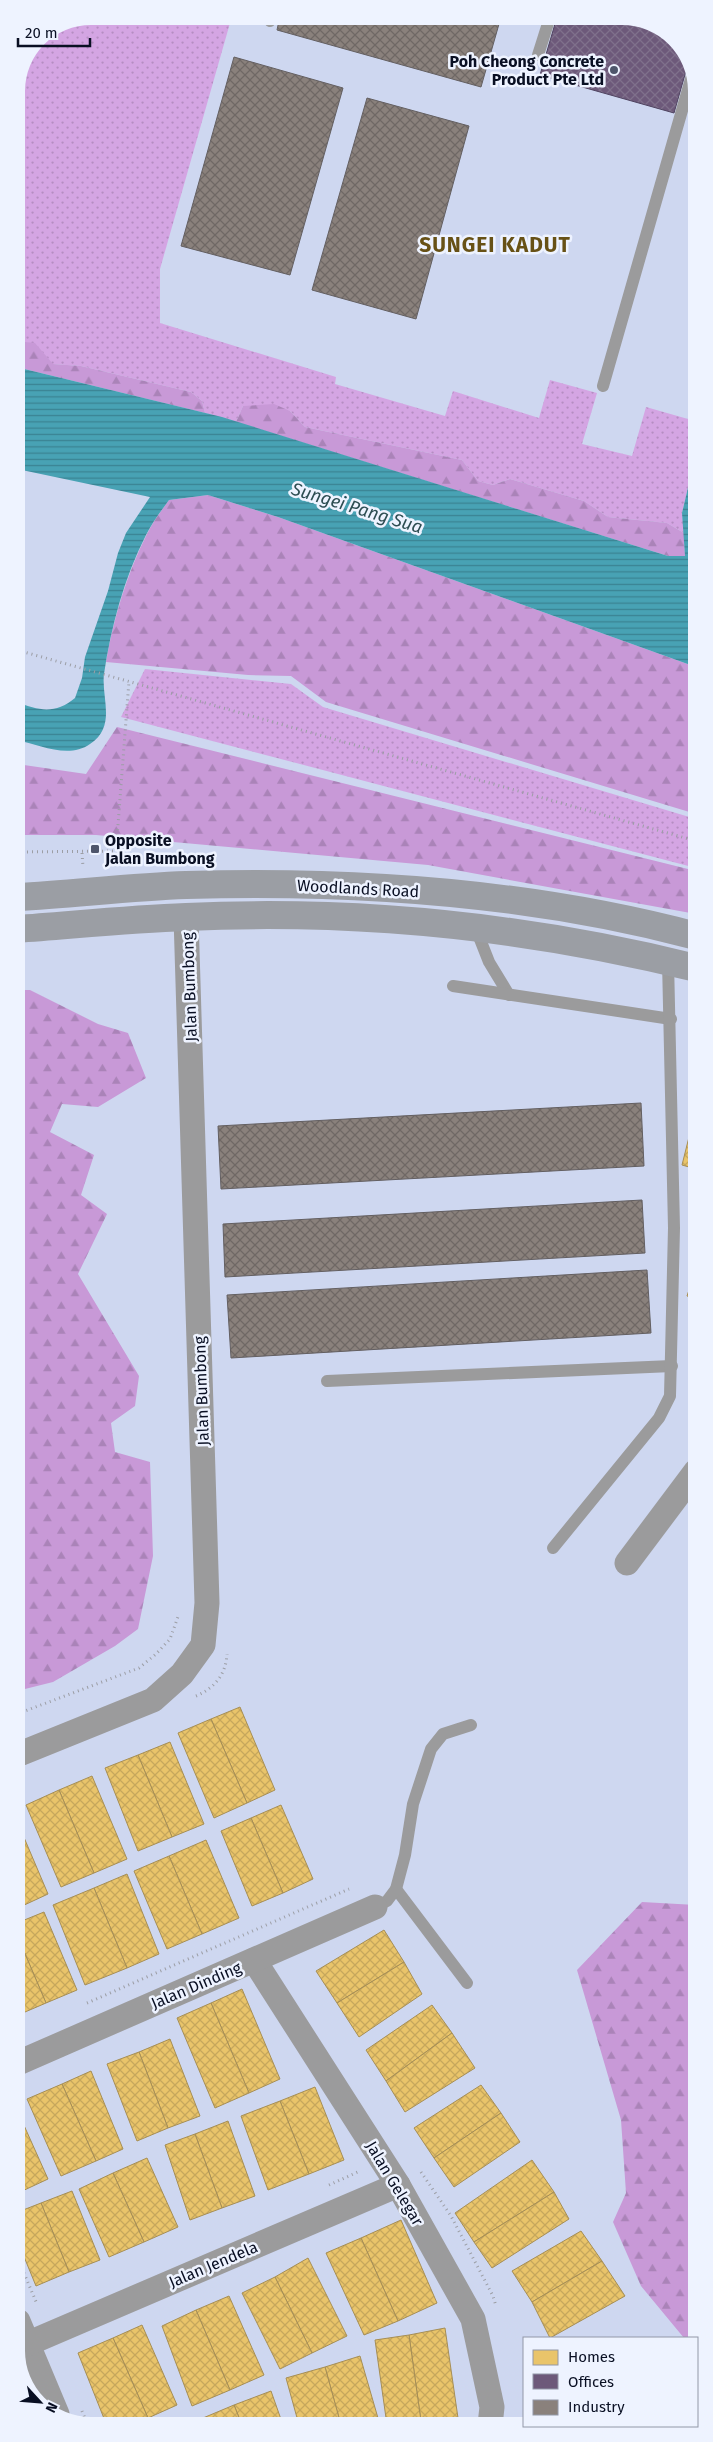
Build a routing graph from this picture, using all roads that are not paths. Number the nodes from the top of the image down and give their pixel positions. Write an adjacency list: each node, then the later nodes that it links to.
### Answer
1 (548, 25): 2 (lane)
2 (538, 56)
3 (688, 90): 4 (lane)
4 (604, 386)
5 (25, 896): 9 (main road, Woodlands Road)
6 (186, 917): 7 (main road, Woodlands Road); 8 (main road, Woodlands Road); 21 (street, Jalan Bumbong)
7 (25, 927)
8 (476, 929): 10 (main road, Woodlands Road); 13 (lane)
9 (688, 934)
10 (668, 961): 11 (main road, Woodlands Road); 14 (lane)
11 (688, 966)
12 (453, 986): 13 (lane)
13 (509, 995): 14 (lane)
14 (671, 1019): 15 (lane)
15 (672, 1366): 16 (lane); 18 (lane)
16 (327, 1381)
17 (688, 1482): 19 (street)
18 (553, 1548)
19 (627, 1563)
20 (471, 1725): 22 (lane)
21 (25, 1752)
22 (396, 1889): 23 (lane); 25 (lane)
23 (375, 1907): 24 (street, Jalan Dinding)
24 (254, 1960): 26 (street, Jalan Dinding); 27 (street, Jalan Gelegar)
25 (467, 1983)
26 (25, 2060)
27 (398, 2185): 29 (street, Jalan Jendela); 31 (street, Jalan Gelegar)
28 (25, 2339): 29 (street)
29 (27, 2344): 30 (street)
30 (53, 2404)
31 (491, 2417)

